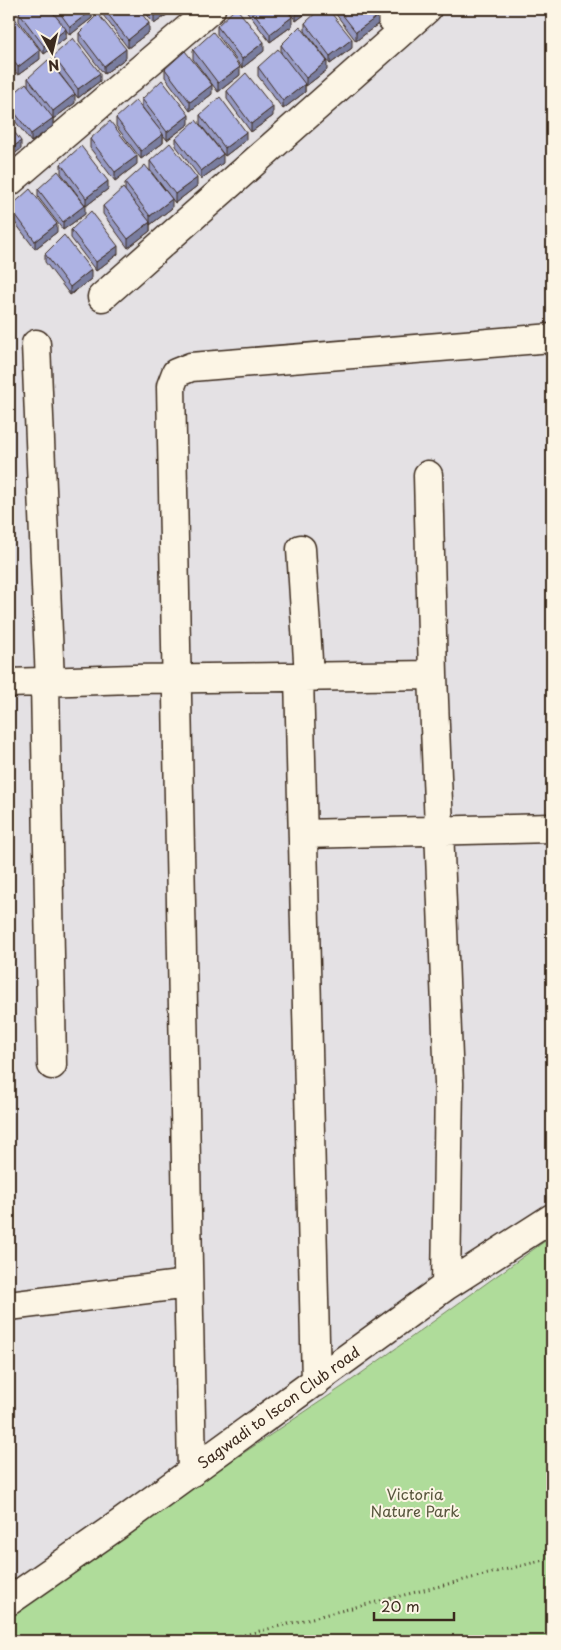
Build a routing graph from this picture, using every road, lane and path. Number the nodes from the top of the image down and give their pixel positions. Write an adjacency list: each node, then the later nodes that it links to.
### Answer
1 (211, 9): 5 (street)
2 (384, 9): 4 (street)
3 (427, 9): 4 (street)
4 (403, 30): 6 (street)
5 (9, 182)
6 (102, 297)
7 (552, 338): 13 (street)
8 (36, 344): 14 (street)
9 (428, 475): 11 (street)
10 (301, 549): 12 (street)
11 (433, 675): 12 (street); 17 (street)
12 (304, 676): 13 (street); 18 (street)
13 (176, 678): 14 (street); 21 (street)
14 (48, 682): 15 (street); 19 (street)
15 (9, 683)
16 (552, 828): 17 (street)
17 (439, 830): 18 (street); 22 (street)
18 (303, 834): 24 (street)
19 (52, 1065)
20 (552, 1218): 22 (street, Sagwadi to Iscon Club road)
21 (188, 1284): 23 (street); 25 (street)
22 (446, 1286): 24 (street, Sagwadi to Iscon Club road)
23 (9, 1306)
24 (316, 1382): 25 (street, Sagwadi to Iscon Club road)
25 (192, 1472): 27 (street, Sagwadi to Iscon Club road)
26 (552, 1558): 28 (path)
27 (9, 1601)
28 (220, 1641)

